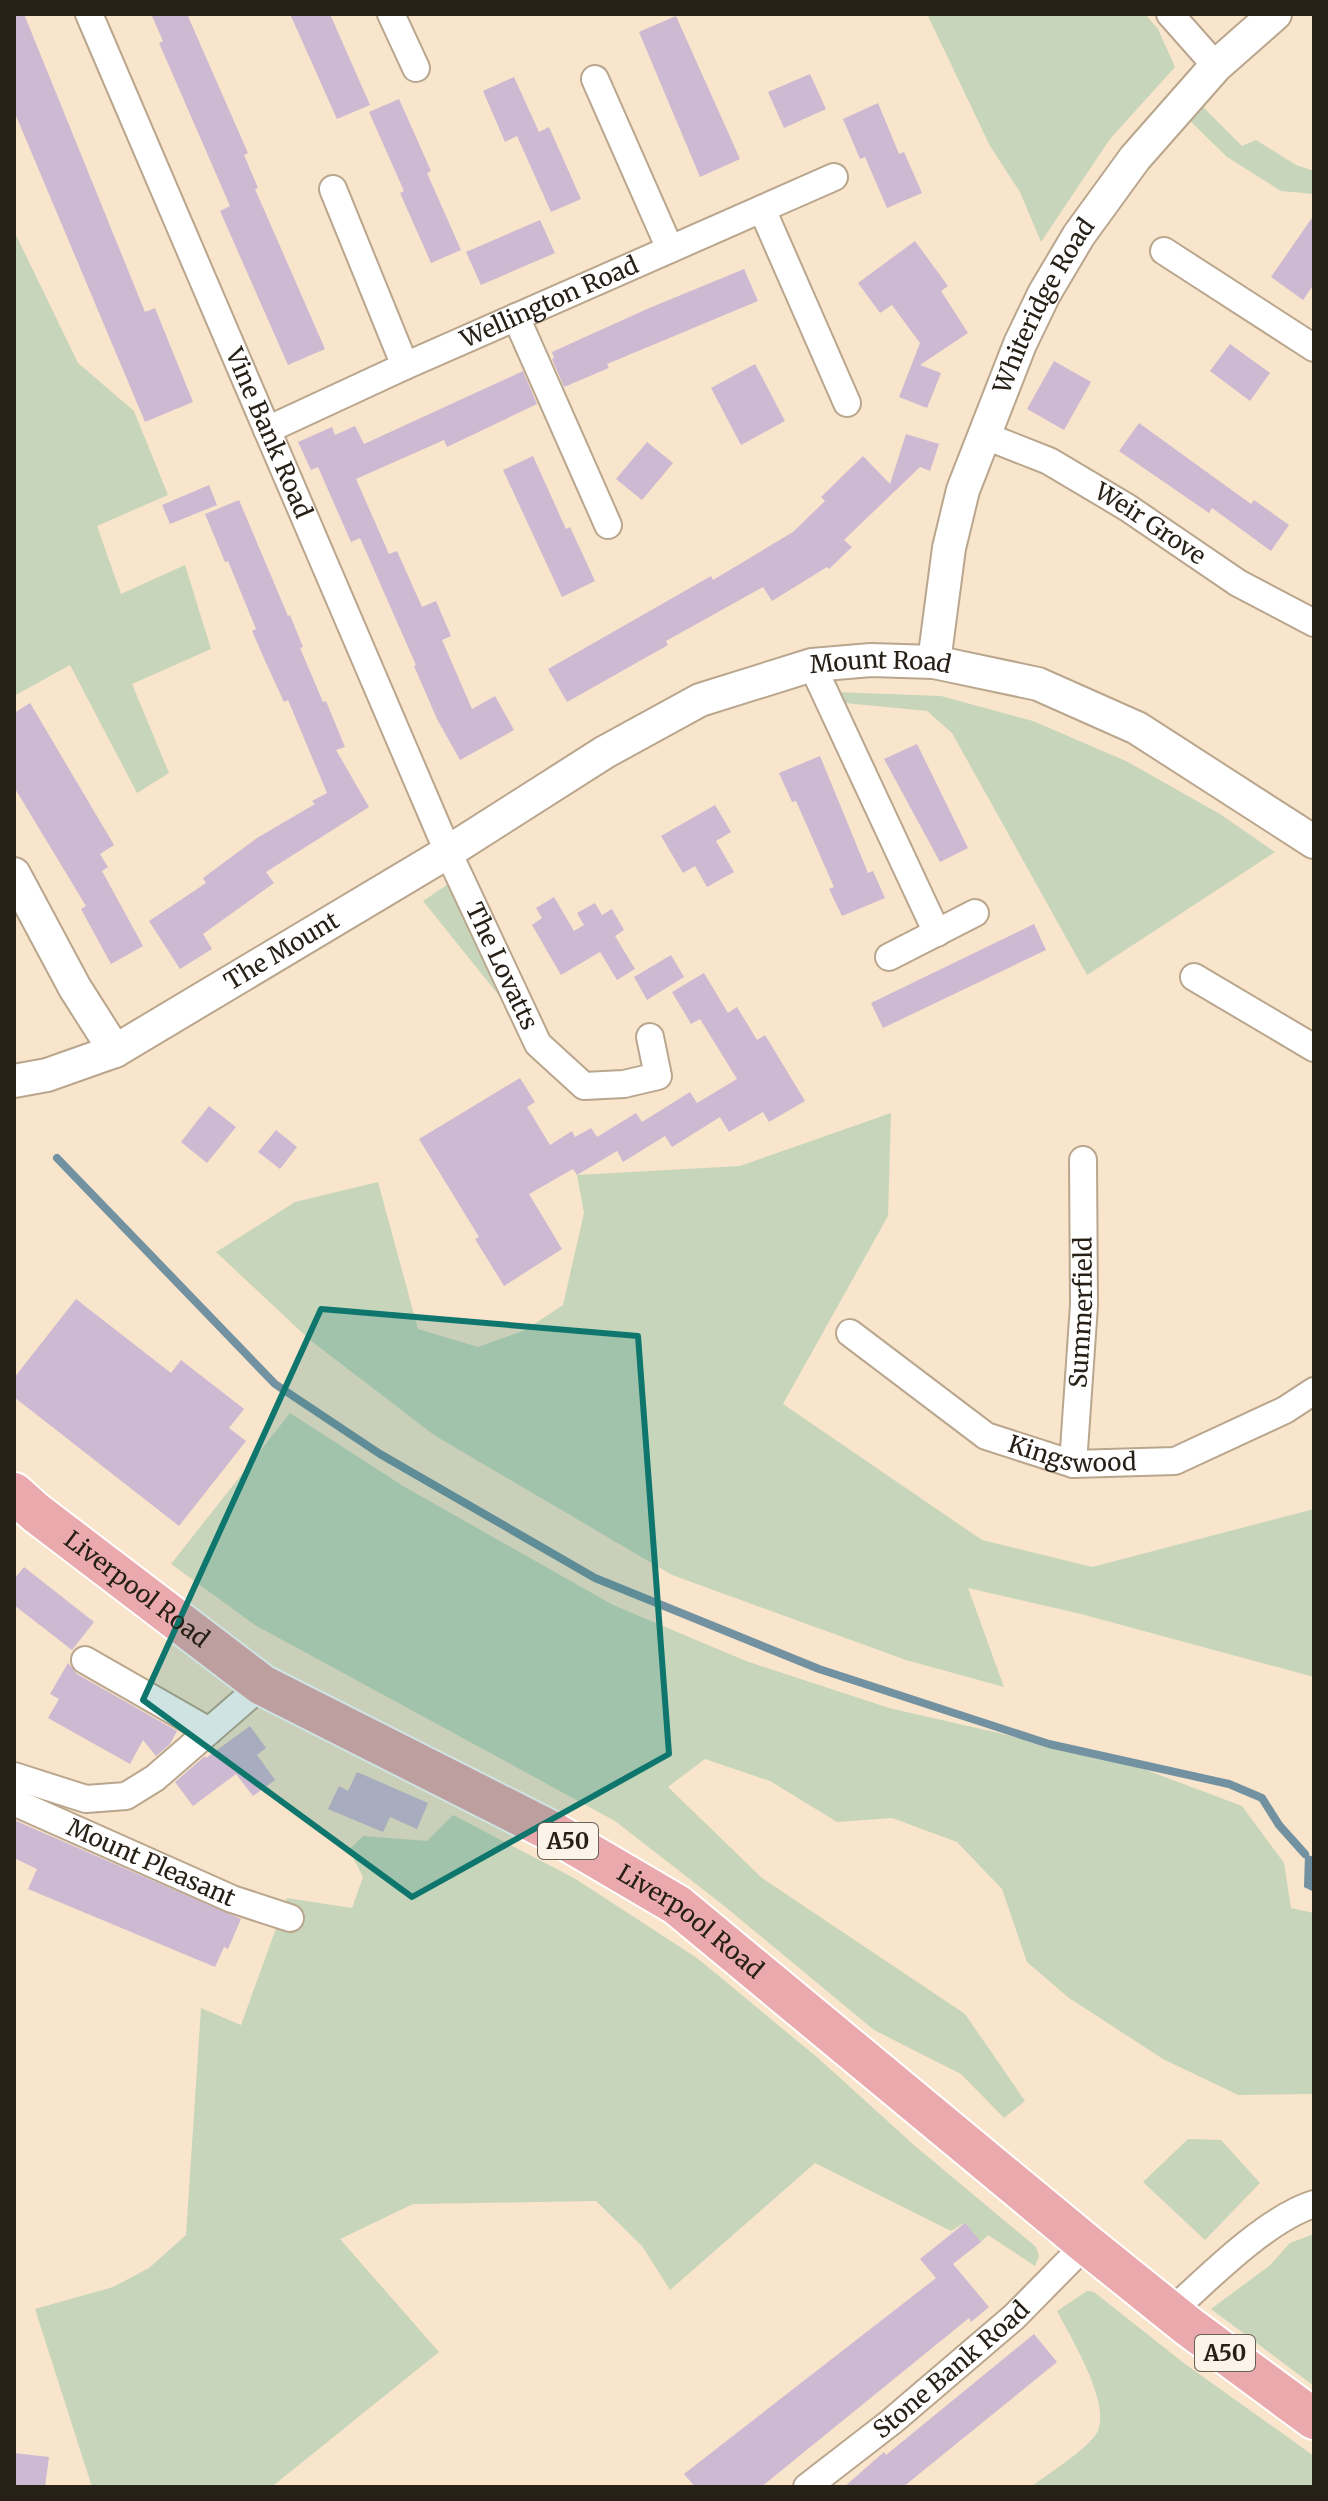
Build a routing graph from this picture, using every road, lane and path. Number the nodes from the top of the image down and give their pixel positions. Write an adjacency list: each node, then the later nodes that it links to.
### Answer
1 (89, 14): 17 (street, Vine Bank Road)
2 (391, 14): 6 (street)
3 (1170, 14): 5 (street)
4 (1275, 14): 5 (street, Whiteridge Road)
5 (1216, 66): 18 (street, Whiteridge Road)
6 (416, 68)
7 (595, 79): 11 (street)
8 (834, 177): 10 (street, Wellington Road)
9 (333, 189): 15 (street)
10 (762, 209): 11 (street, Wellington Road); 16 (street)
11 (670, 249): 13 (street, Wellington Road)
12 (1164, 251): 14 (street)
13 (516, 317): 15 (street, Wellington Road); 19 (street)
14 (1314, 348)
15 (405, 366): 17 (street, Wellington Road)
16 (847, 403)
17 (267, 430): 24 (street, Vine Bank Road)
18 (983, 435): 20 (street, Weir Grove); 21 (street, Whiteridge Road)
19 (608, 525)
20 (1314, 623)
21 (934, 662): 22 (street, Mount Road); 23 (street, Mount Road)
22 (812, 665): 24 (street, Mount Road); 27 (street)
23 (1314, 842)
24 (448, 852): 30 (street, The Lovatts); 32 (street, The Mount)
25 (14, 874): 32 (street)
26 (975, 913): 27 (street)
27 (937, 933): 28 (street)
28 (889, 957)
29 (1194, 977): 31 (street)
30 (650, 1037)
31 (1314, 1048)
32 (115, 1051): 33 (street, The Mount)
33 (14, 1081)
34 (1083, 1160): 37 (street, Summerfield)
35 (850, 1333): 37 (street, Kingswood)
36 (1314, 1391): 37 (street, Kingswood)
37 (1073, 1464)
38 (14, 1493): 40 (main road, Liverpool Road / A50)
39 (85, 1660): 41 (street)
40 (262, 1685): 41 (street, Mount Pleasant); 46 (main road, Liverpool Road / A50)
41 (209, 1731): 42 (street, Mount Pleasant)
42 (14, 1776)
43 (14, 1802): 44 (street, Mount Pleasant)
44 (290, 1918)
45 (1314, 2204): 47 (street)
46 (1086, 2244): 47 (main road, Liverpool Road / A50); 49 (street, Stone Bank Road)
47 (1171, 2312): 48 (main road, Liverpool Road / A50)
48 (1314, 2419)
49 (807, 2487)

